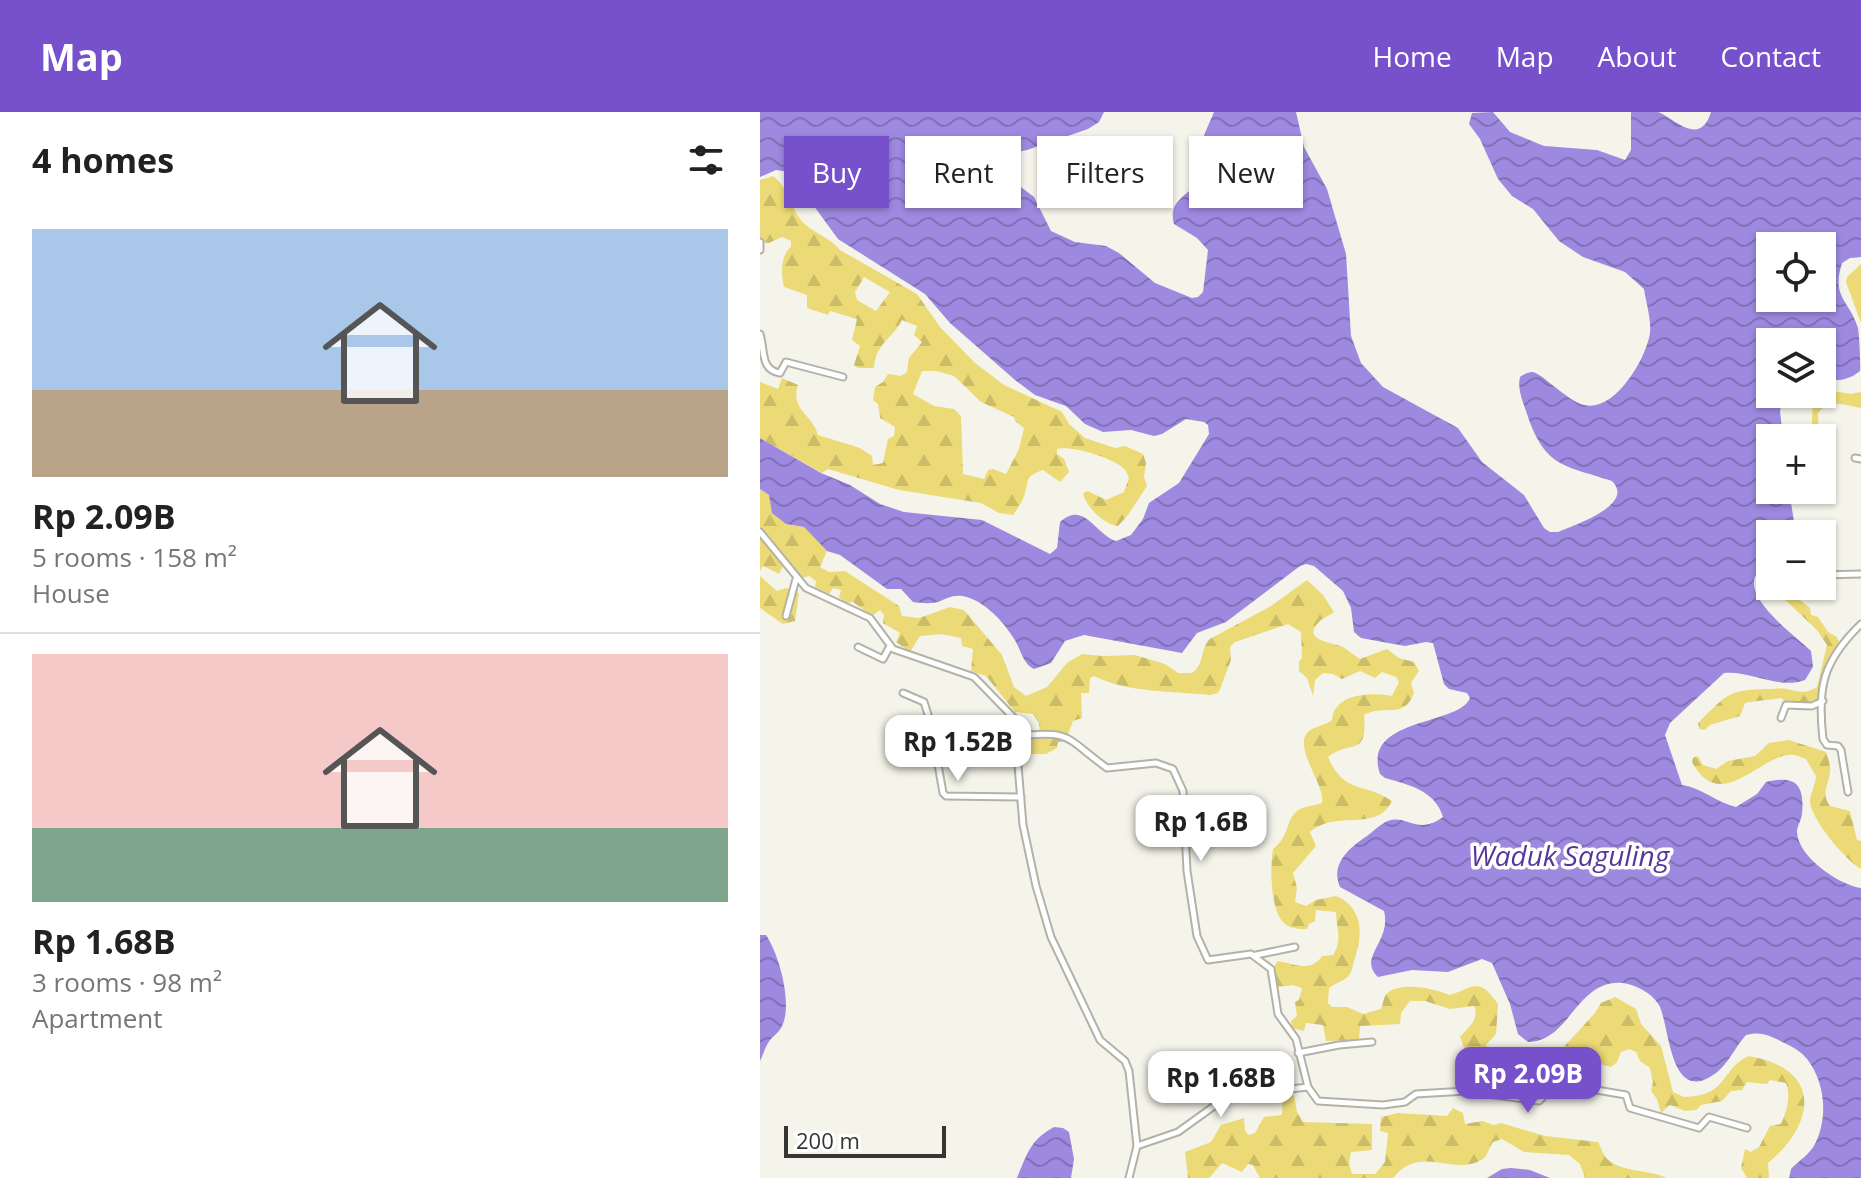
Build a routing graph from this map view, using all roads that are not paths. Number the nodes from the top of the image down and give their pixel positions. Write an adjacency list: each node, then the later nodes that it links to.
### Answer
1 (760, 242): 2 (street)
2 (760, 250)
3 (760, 334): 4 (street)
4 (843, 377)
5 (760, 532): 8 (street)
6 (1861, 574): 7 (street)
7 (1836, 575)
8 (796, 579): 9 (street); 11 (street)
9 (786, 616)
10 (1861, 624): 14 (street)
11 (890, 646): 12 (street); 17 (street)
12 (858, 647)
13 (903, 693): 16 (street)
14 (1823, 701): 15 (street); 18 (street)
15 (1781, 718)
16 (931, 724): 17 (street); 19 (street)
17 (1016, 738): 19 (street); 21 (street)
18 (1848, 792)
19 (1021, 797): 26 (street)
20 (1295, 947): 21 (street)
21 (1255, 955): 23 (street)
22 (1372, 1042): 23 (street)
23 (1298, 1053): 24 (street)
24 (1308, 1087): 25 (street); 26 (street)
25 (1747, 1128)
26 (1137, 1146): 27 (street)
27 (1129, 1178)

